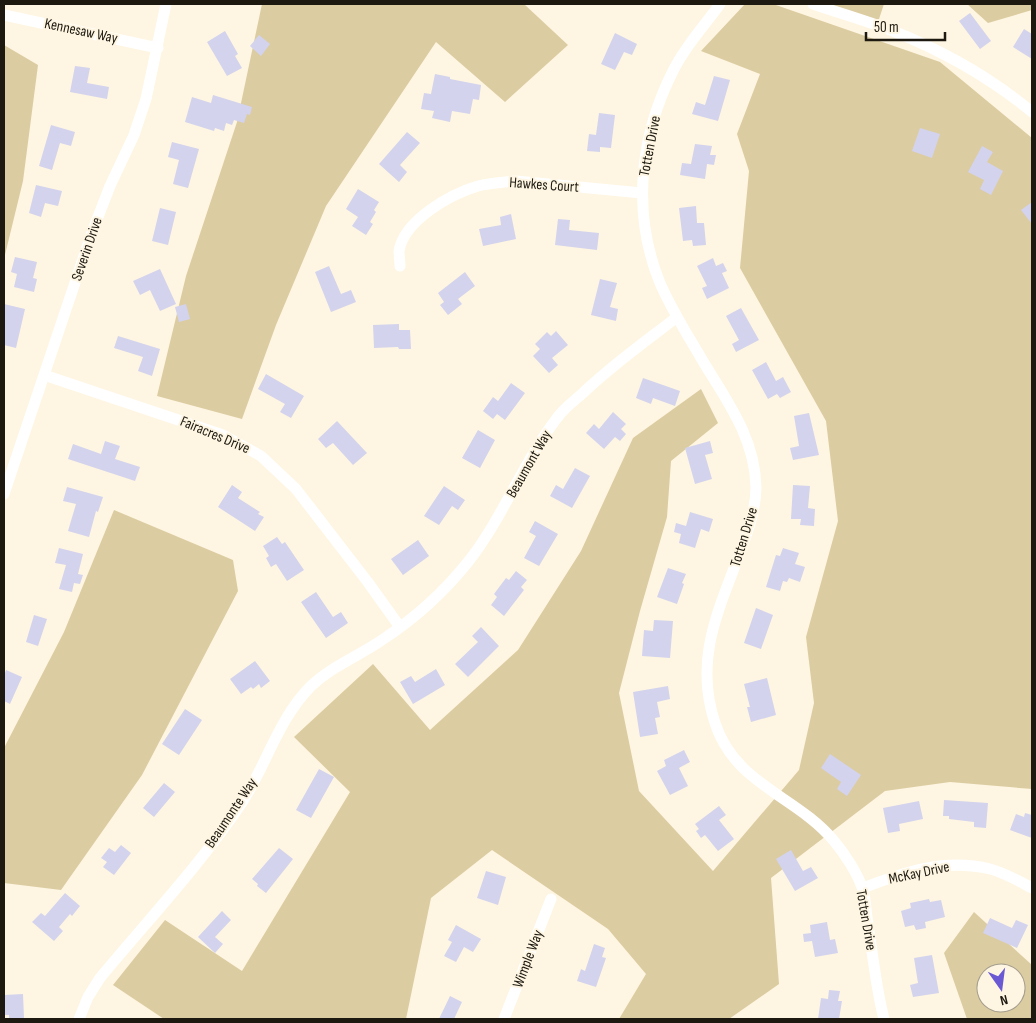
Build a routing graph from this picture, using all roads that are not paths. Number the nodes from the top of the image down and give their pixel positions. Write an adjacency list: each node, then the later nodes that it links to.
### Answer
1 (166, 4): 5 (street, Severin Drive)
2 (720, 4): 7 (street, Totten Drive)
3 (813, 4): 6 (street)
4 (4, 16): 5 (street, Kennesaw Way)
5 (158, 48): 10 (street, Severin Drive)
6 (1032, 112)
7 (642, 193): 8 (street, Hawkes Court); 9 (street, Totten Drive)
8 (400, 266)
9 (677, 317): 12 (street, Beaumont Way); 13 (street, Totten Drive)
10 (44, 375): 11 (street, Severin Drive); 12 (street, Fairacres Drive)
11 (4, 494)
12 (400, 627): 16 (street, Beaumonte Way)
13 (862, 888): 14 (street, McKay Drive); 18 (street, Totten Drive)
14 (1032, 888)
15 (551, 899): 17 (street, Wimple Way)
16 (79, 1019)
17 (504, 1019)
18 (884, 1019)

